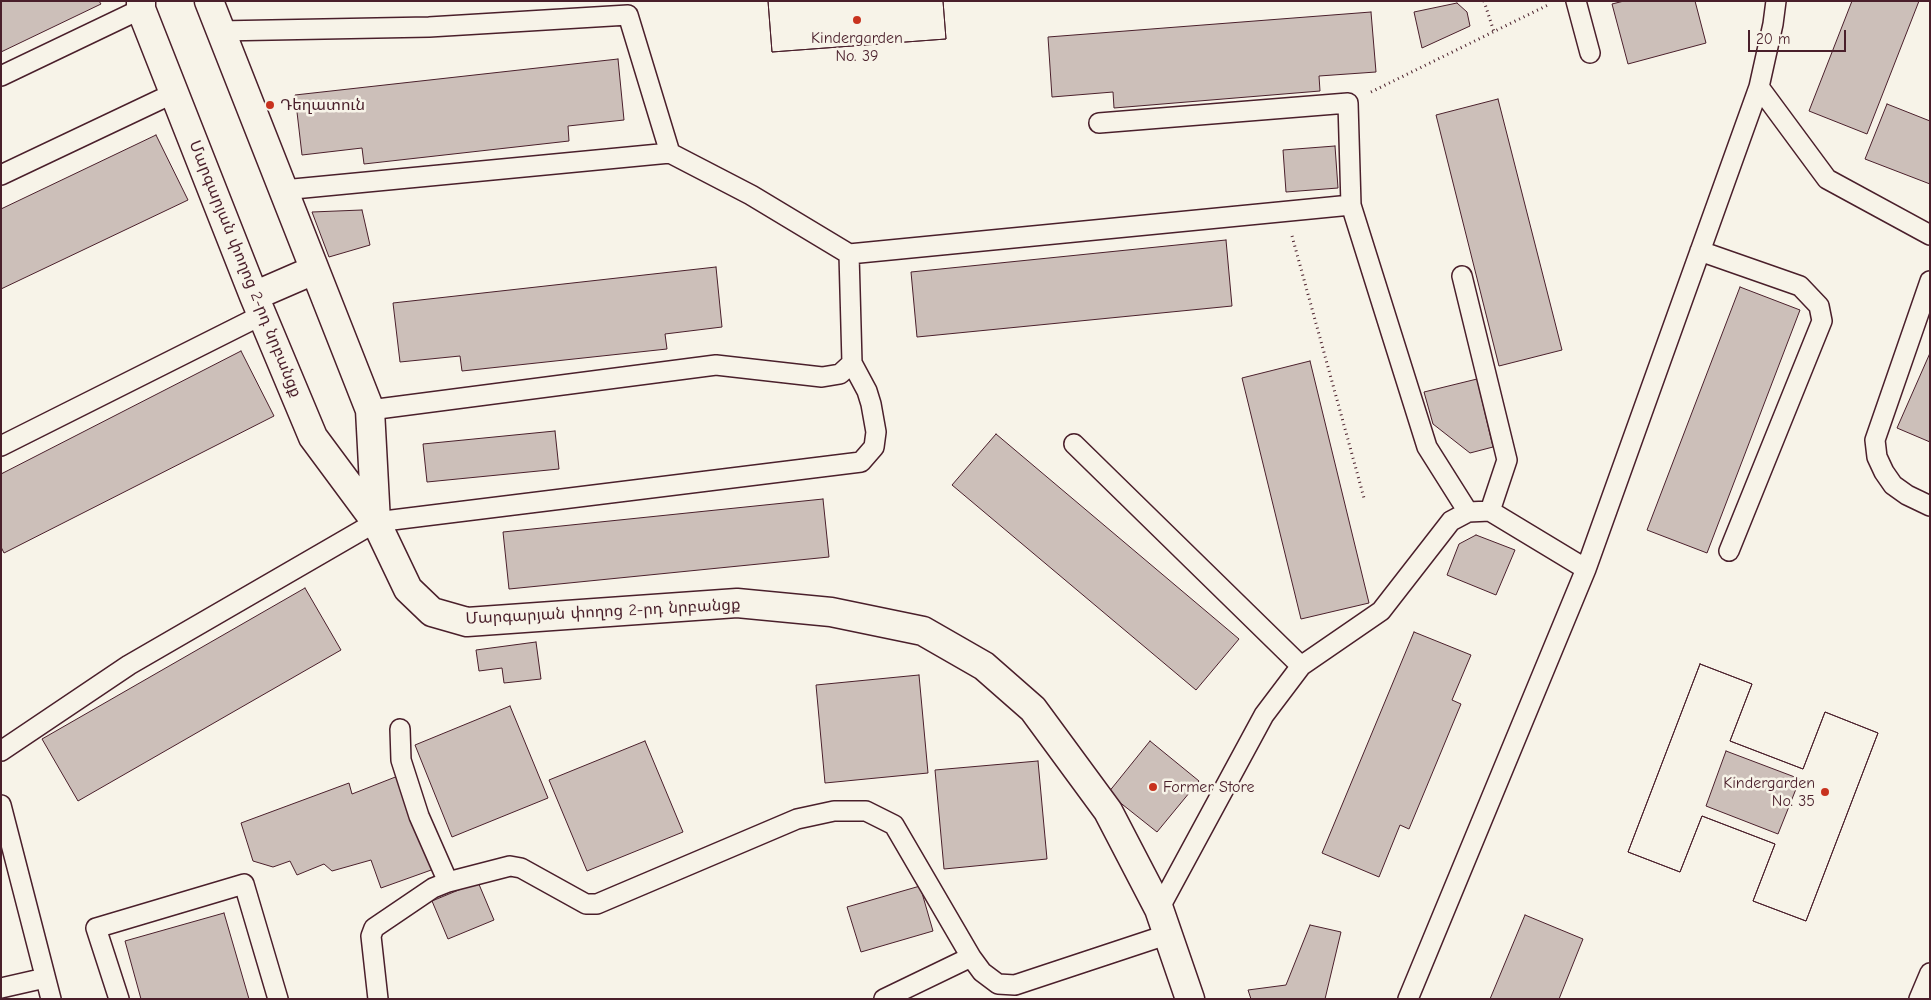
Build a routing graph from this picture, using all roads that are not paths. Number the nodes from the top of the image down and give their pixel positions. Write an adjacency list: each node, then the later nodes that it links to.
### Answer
1 (209, 1): 5 (street, Մարգարյան փողոց 2-րդ նրբանցք)
2 (1576, 1): 6 (lane)
3 (1776, 1): 8 (lane)
4 (147, 4): 7 (lane); 9 (street, Մարգարյան փողոց 2-րդ նրբանցք)
5 (219, 31): 11 (lane); 13 (street, Մարգարյան փողոց 2-րդ նրբանցք)
6 (1590, 53)
7 (1, 76)
8 (1759, 87): 15 (lane); 16 (lane)
9 (174, 92): 12 (lane); 21 (street, Մարգարյան փողոց 2-րդ նրբանցք)
10 (1099, 123): 14 (lane)
11 (670, 154): 13 (lane); 17 (lane)
12 (1, 175)
13 (283, 190): 18 (street, Մարգարյան փողոց 2-րդ նրբանցք)
14 (1351, 205): 17 (lane); 28 (lane)
15 (1930, 235)
16 (1700, 251): 30 (lane); 31 (lane)
17 (849, 254): 22 (lane)
18 (314, 270): 21 (street); 23 (street, Մարգարյան փողոց 2-րդ նրբանցք)
19 (1462, 276): 27 (lane)
20 (1930, 281): 26 (lane)
21 (258, 306): 25 (lane); 29 (street, Մարգարյան փողոց 2-րդ նրբանցք)
22 (852, 363): 23 (lane); 29 (lane)
23 (370, 410): 29 (street, Մարգարյան փողոց 2-րդ նրբանցք)
24 (1074, 444): 32 (lane)
25 (1, 446)
26 (1930, 506)
27 (1490, 511): 28 (lane); 31 (lane)
28 (1468, 512): 32 (lane)
29 (376, 522): 34 (lane); 37 (street, Մարգարյան փողոց 2-րդ նրբանցք)
30 (1729, 551)
31 (1586, 568): 49 (lane)
32 (1301, 666): 37 (lane)
33 (400, 729): 36 (lane)
34 (1, 751)
35 (1, 805): 41 (lane)
36 (448, 882): 39 (lane); 46 (lane)
37 (1159, 909): 38 (street, Մարգարյան փողոց 2-րդ նրբանցք)
38 (1169, 934): 39 (lane); 48 (street, Մարգարյան փողոց 2-րդ նրբանցք)
39 (971, 957): 47 (lane)
40 (1930, 973): 50 (lane)
41 (45, 978): 42 (lane); 43 (lane)
42 (1, 988)
43 (51, 999)
44 (119, 999): 45 (lane)
45 (278, 999)
46 (378, 999)
47 (884, 999)
48 (1190, 999)
49 (1408, 999)
50 (1919, 999)

